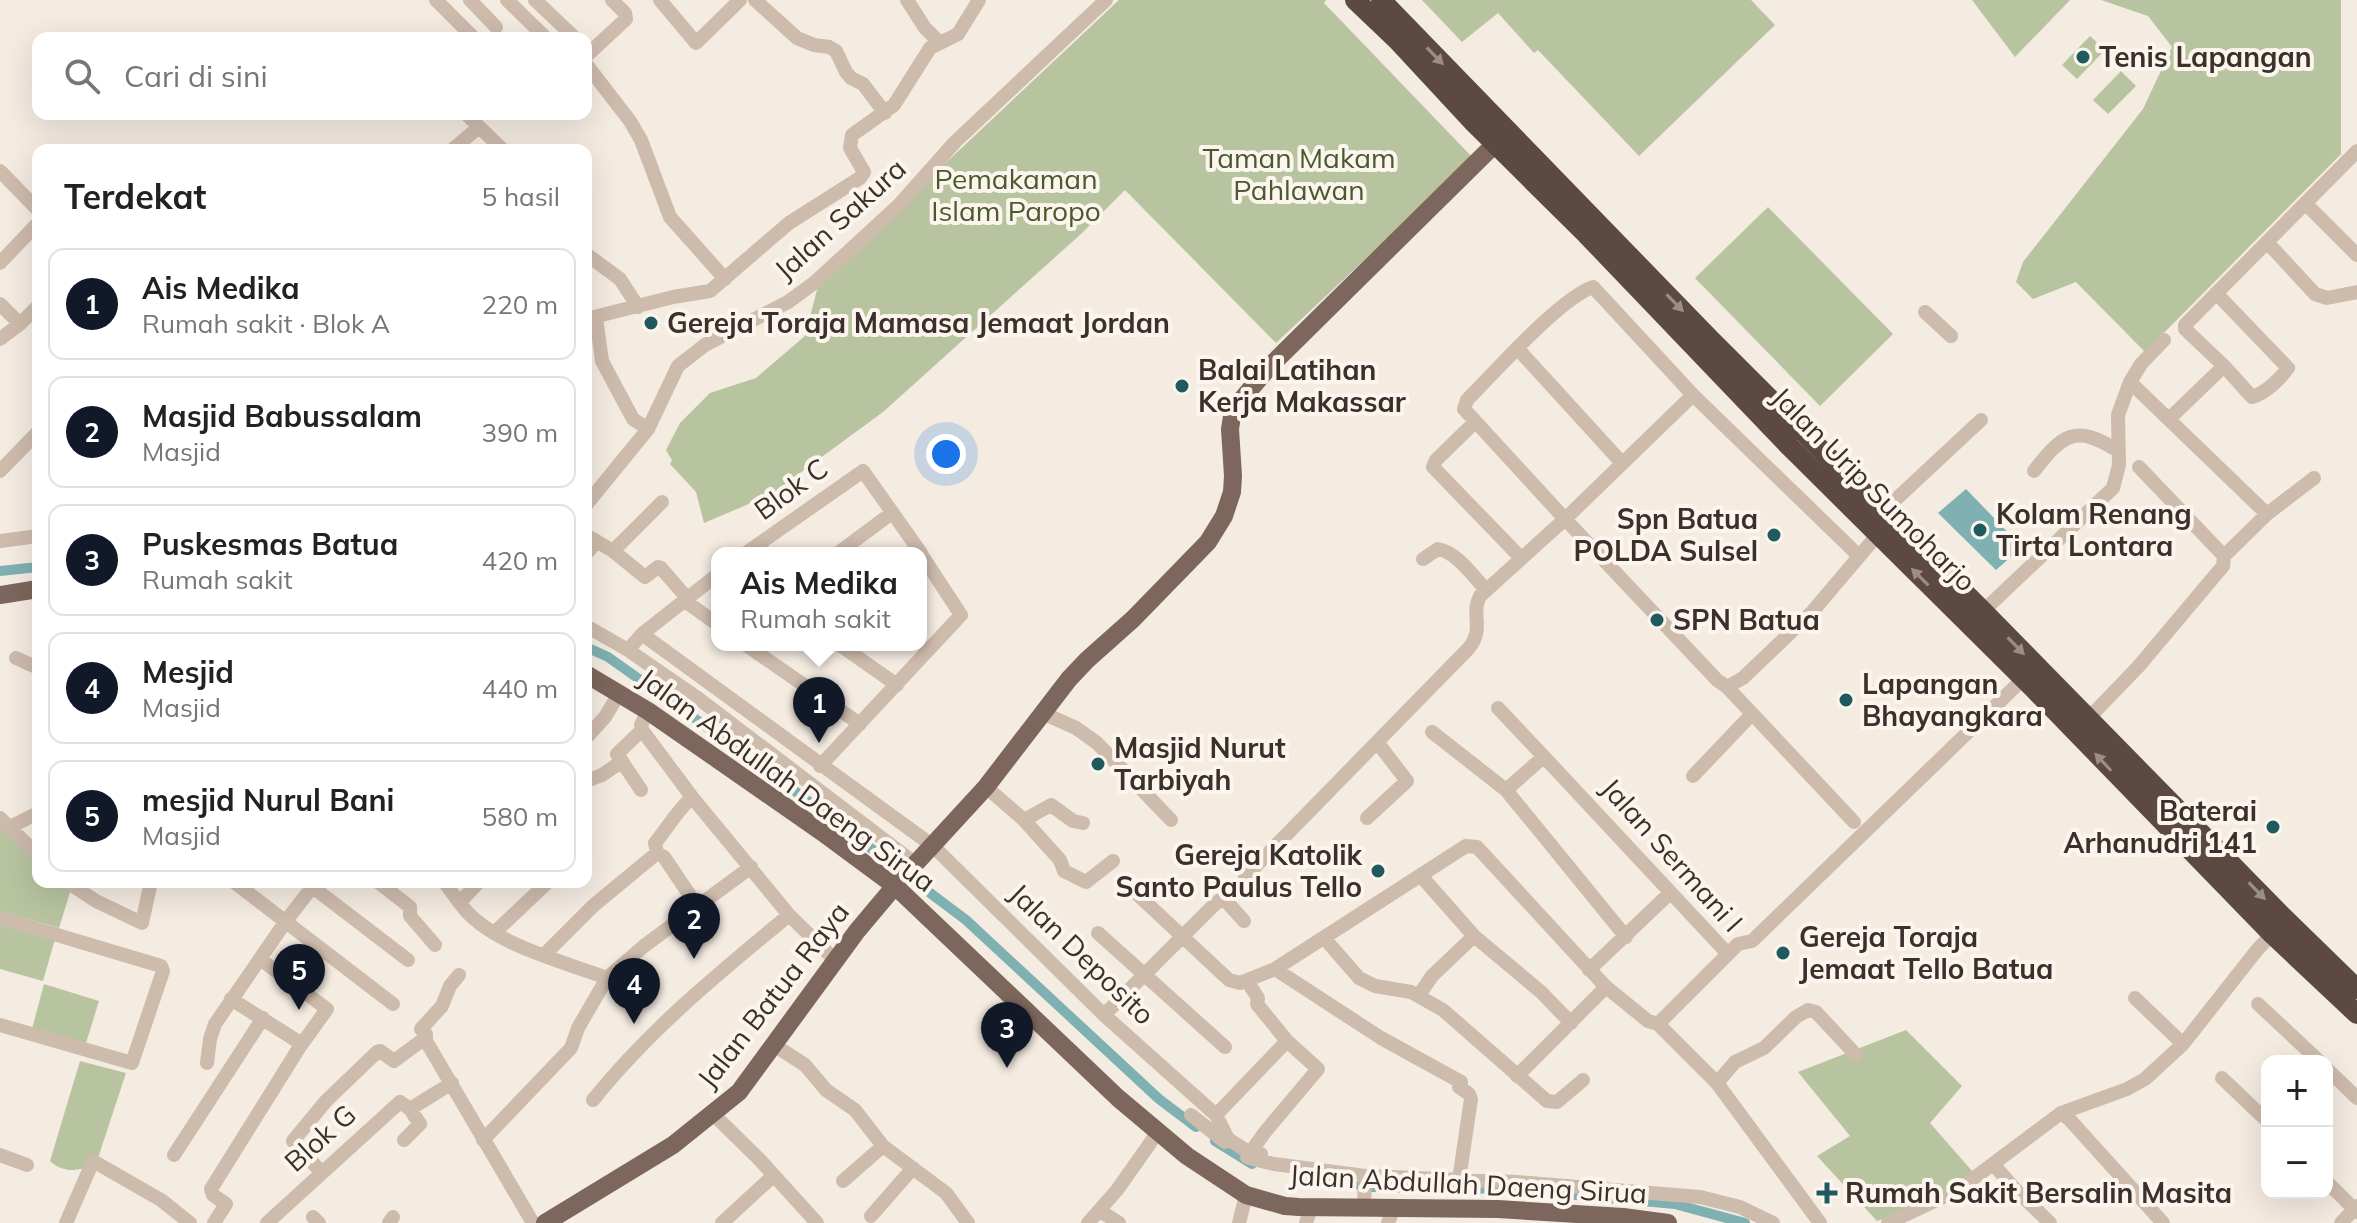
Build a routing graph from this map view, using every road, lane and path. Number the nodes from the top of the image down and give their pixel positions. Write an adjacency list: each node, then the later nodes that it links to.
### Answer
1 (436, 0): 15 (street)
2 (470, 0): 14 (street)
3 (507, 0): 16 (street)
4 (535, 0): 17 (street)
5 (612, 0): 19 (street)
6 (660, 0): 7 (street)
7 (740, 0)
8 (755, 0): 21 (street)
9 (907, 0): 18 (street)
10 (979, 0): 18 (street)
11 (1106, 0): 57 (street, Jalan Sakura)
12 (1355, 0): 24 (highway, Jalan Urip Sumoharjo)
13 (1381, 0): 32 (highway, Jalan Urip Sumoharjo, one-way to 32)
14 (496, 27)
15 (468, 32)
16 (540, 32)
17 (569, 32)
18 (939, 42): 21 (street)
19 (592, 50)
20 (592, 63): 37 (street)
21 (885, 113): 37 (street)
22 (472, 120): 23 (street)
23 (479, 127): 25 (street); 26 (street)
24 (1496, 143): 32 (highway, Jalan Urip Sumoharjo); 106 (main road, Jalan Batua Raya)
25 (459, 144)
26 (495, 144)
27 (2357, 151): 30 (street)
28 (0, 171): 29 (street)
29 (32, 204)
30 (2306, 204): 33 (street); 34 (street)
31 (32, 229): 36 (street)
32 (1597, 234): 70 (highway, Jalan Urip Sumoharjo)
33 (2267, 242): 38 (street); 39 (street)
34 (2357, 255)
35 (592, 258): 41 (street)
36 (0, 263)
37 (725, 279): 41 (street)
38 (2357, 292)
39 (2216, 293): 51 (street); 51 (street)
40 (0, 304): 46 (street)
41 (638, 307): 44 (street)
42 (32, 312): 46 (street)
43 (1925, 312): 47 (street)
44 (592, 318)
45 (592, 322): 57 (street)
46 (20, 324): 48 (street)
47 (1951, 336)
48 (0, 339)
49 (2164, 340): 52 (street)
50 (1517, 348): 53 (street); 56 (street); 60 (street)
51 (2224, 366): 54 (street)
52 (2130, 382): 54 (street); 59 (street)
53 (1693, 395): 60 (street); 78 (street)
54 (2170, 418): 68 (street)
55 (1981, 420): 70 (street)
56 (1474, 423): 69 (street); 80 (street)
57 (648, 429): 65 (street, Jalan Sakura)
58 (32, 438): 61 (street)
59 (2118, 451): 63 (street); 88 (street)
60 (1622, 463): 69 (street)
61 (1, 467)
62 (2139, 467): 79 (street)
63 (2034, 471)
64 (2314, 478): 68 (street)
65 (592, 498)
66 (662, 502): 77 (street)
67 (892, 513): 74 (street, Blok C); 75 (street); 76 (street, Blok C)
68 (2267, 514): 79 (street)
69 (1565, 519): 80 (street); 102 (street)
70 (1877, 523): 78 (street); 88 (highway, Jalan Urip Sumoharjo)
71 (32, 537): 73 (street)
72 (592, 539): 77 (street)
73 (0, 541)
74 (754, 547)
75 (855, 547)
76 (917, 547)
77 (613, 551): 87 (street)
78 (1859, 556): 102 (street)
79 (2224, 556): 109 (street)
80 (1521, 558): 85 (street)
81 (1423, 559): 85 (street)
82 (927, 562): 92 (street, Blok C)
83 (711, 580): 87 (street)
84 (32, 590): 86 (main road)
85 (1486, 590): 113 (street)
86 (0, 595)
87 (686, 599): 89 (street); 91 (street)
88 (1976, 618): 100 (highway, Jalan Urip Sumoharjo); 109 (highway, Jalan Urip Sumoharjo, one-way to 109)
89 (711, 619)
90 (592, 629): 93 (street)
91 (642, 634): 93 (street); 116 (street)
92 (927, 640)
93 (628, 650): 135 (street)
94 (755, 651): 108 (street)
95 (849, 651): 101 (street)
96 (919, 651): 101 (street)
97 (16, 658): 98 (street)
98 (32, 665)
99 (592, 677): 103 (main road, Jalan Abdullah Daeng Sirua)
100 (2023, 679): 109 (highway, Jalan Urip Sumoharjo); 167 (street)
101 (897, 685): 108 (street)
102 (1727, 687): 107 (street)
103 (620, 692): 105 (main road, Jalan Abdullah Daeng Sirua); 111 (street)
104 (1498, 708): 114 (street, Jalan Sermani I)
105 (648, 711): 110 (street); 139 (main road, Jalan Abdullah Daeng Sirua)
106 (1045, 714): 119 (main road, Jalan Batua Raya); 126 (street)
107 (1752, 714): 117 (street); 128 (street)
108 (860, 724): 116 (street)
109 (2081, 726): 133 (highway, Jalan Urip Sumoharjo)
110 (642, 730): 115 (street); 122 (street)
111 (592, 731)
112 (1432, 732): 121 (street)
113 (1377, 742): 124 (street); 138 (street)
114 (1544, 760): 121 (street); 149 (street, Jalan Sermani I)
115 (621, 762): 118 (street); 120 (street)
116 (820, 766): 130 (street, Jalan Deposito)
117 (1693, 776)
118 (592, 779)
119 (986, 787): 125 (street); 130 (main road, Jalan Batua Raya)
120 (641, 790)
121 (1506, 790): 164 (street)
122 (692, 797): 132 (street); 136 (street)
123 (32, 815): 127 (street)
124 (1367, 818)
125 (1024, 820): 129 (street); 134 (street)
126 (1171, 820)
127 (5, 822): 131 (street)
128 (1854, 822)
129 (1083, 823)
130 (933, 846): 135 (main road, Jalan Batua Raya); 186 (street, Jalan Deposito)
131 (32, 849)
132 (657, 853): 152 (street); 168 (street)
133 (2211, 857): 161 (highway, Jalan Urip Sumoharjo); 175 (highway, Jalan Urip Sumoharjo, one-way to 175)
134 (1113, 861)
135 (915, 865): 139 (main road, Jalan Batua Raya)
136 (751, 867): 152 (street); 155 (street)
137 (1421, 876): 163 (street); 165 (street); 173 (street)
138 (1245, 877)
139 (896, 884): 153 (main road, Jalan Batua Raya); 154 (main road, Jalan Abdullah Daeng Sirua)
140 (76, 888): 141 (street)
141 (150, 888)
142 (242, 888): 157 (street)
143 (308, 888): 157 (street)
144 (316, 888): 170 (street)
145 (386, 888): 166 (street)
146 (449, 888): 151 (street)
147 (473, 888): 151 (street)
148 (542, 888): 159 (street)
149 (1670, 893): 164 (street); 167 (street, Jalan Sermani I)
150 (1138, 895): 162 (street)
151 (460, 902): 159 (street)
152 (697, 906): 176 (street)
153 (876, 908): 154 (main road); 171 (main road, Jalan Batua Raya)
154 (924, 913): 213 (main road, Jalan Abdullah Daeng Sirua)
155 (789, 915): 171 (street); 207 (street)
156 (0, 918): 190 (street)
157 (286, 921): 169 (street); 183 (street)
158 (1244, 921): 162 (street)
159 (494, 933): 168 (street)
160 (1098, 933): 174 (street)
161 (2272, 934): 185 (highway, Jalan Urip Sumoharjo); 194 (street)
162 (1180, 936): 174 (street); 177 (street)
163 (1474, 936): 180 (street); 188 (street)
164 (1626, 937): 173 (street)
165 (1325, 939): 172 (street); 180 (street)
166 (435, 945)
167 (1728, 954): 189 (street, Jalan Sermani I)
168 (544, 955): 176 (street)
169 (260, 959): 182 (street); 193 (street)
170 (408, 960)
171 (835, 960): 195 (main road, Jalan Batua Raya)
172 (1275, 969): 177 (street); 226 (street)
173 (1589, 970): 179 (street)
174 (1142, 975): 186 (street); 196 (street)
175 (2352, 977)
176 (607, 978): 215 (street)
177 (1247, 981): 192 (street)
178 (456, 986): 191 (street)
179 (1606, 987): 188 (street); 189 (street)
180 (1419, 995): 201 (street)
181 (2135, 998): 194 (street)
182 (231, 999): 187 (street); 199 (street)
183 (393, 1004)
184 (2258, 1004): 198 (street)
185 (2357, 1014)
186 (1104, 1015): 209 (street, Jalan Deposito)
187 (263, 1018): 193 (street); 218 (street)
188 (1571, 1023): 201 (street)
189 (1658, 1024): 205 (street)
190 (0, 1025)
191 (426, 1041): 204 (street); 223 (street)
192 (1287, 1041): 209 (street); 219 (street)
193 (302, 1044): 238 (street)
194 (2183, 1044): 210 (street)
195 (774, 1045): 211 (main road, Jalan Batua Raya); 216 (street)
196 (1225, 1047)
197 (1856, 1055): 205 (street)
198 (2313, 1055)
199 (207, 1063)
200 (2333, 1075): 206 (street)
201 (1517, 1076): 203 (street)
202 (2222, 1078): 212 (street)
203 (1583, 1080)
204 (452, 1083): 208 (street, Blok G); 215 (street)
205 (1717, 1083): 252 (street)
206 (2357, 1098)
207 (593, 1100)
208 (410, 1109): 214 (street); 223 (street, Blok G)
209 (1213, 1113): 219 (street, Jalan Deposito); 219 (street)
210 (2061, 1113): 221 (street); 254 (street)
211 (713, 1114): 224 (street); 243 (main road, Jalan Batua Raya)
212 (2261, 1115)
213 (1158, 1132): 229 (main road, Jalan Abdullah Daeng Sirua); 232 (street)
214 (404, 1140)
215 (483, 1140): 242 (street)
216 (883, 1146): 222 (street); 227 (street)
217 (0, 1155): 220 (street)
218 (174, 1155)
219 (1253, 1155): 225 (street)
220 (27, 1165)
221 (1994, 1165): 237 (street); 253 (street)
222 (913, 1168): 235 (street); 246 (street)
223 (322, 1173): 241 (street, Blok G)
224 (773, 1176): 244 (street); 245 (street)
225 (1365, 1179): 226 (street); 230 (street)
226 (1459, 1180): 251 (street)
227 (843, 1181)
228 (2333, 1188): 231 (street)
229 (1246, 1195): 233 (main road, Jalan Abdullah Daeng Sirua); 249 (street)
230 (1364, 1206): 233 (main road, Jalan Abdullah Daeng Sirua); 234 (main road, Jalan Abdullah Daeng Sirua)
231 (2356, 1209): 255 (street)
232 (1100, 1211): 247 (street); 248 (street)
233 (1309, 1215)
234 (1391, 1215): 236 (main road, Jalan Abdullah Daeng Sirua)
235 (871, 1216)
236 (1595, 1219): 250 (main road, Jalan Abdullah Daeng Sirua)
237 (1897, 1221)
238 (218, 1222)
239 (66, 1223): 240 (street)
240 (190, 1223)
241 (267, 1223)
242 (533, 1223)
243 (545, 1223)
244 (722, 1223)
245 (817, 1223)
246 (968, 1223)
247 (1088, 1223)
248 (1119, 1223)
249 (1239, 1223)
250 (1668, 1223)
251 (1773, 1223)
252 (1820, 1223)
253 (2050, 1223)
254 (2163, 1223)
255 (2341, 1223)

